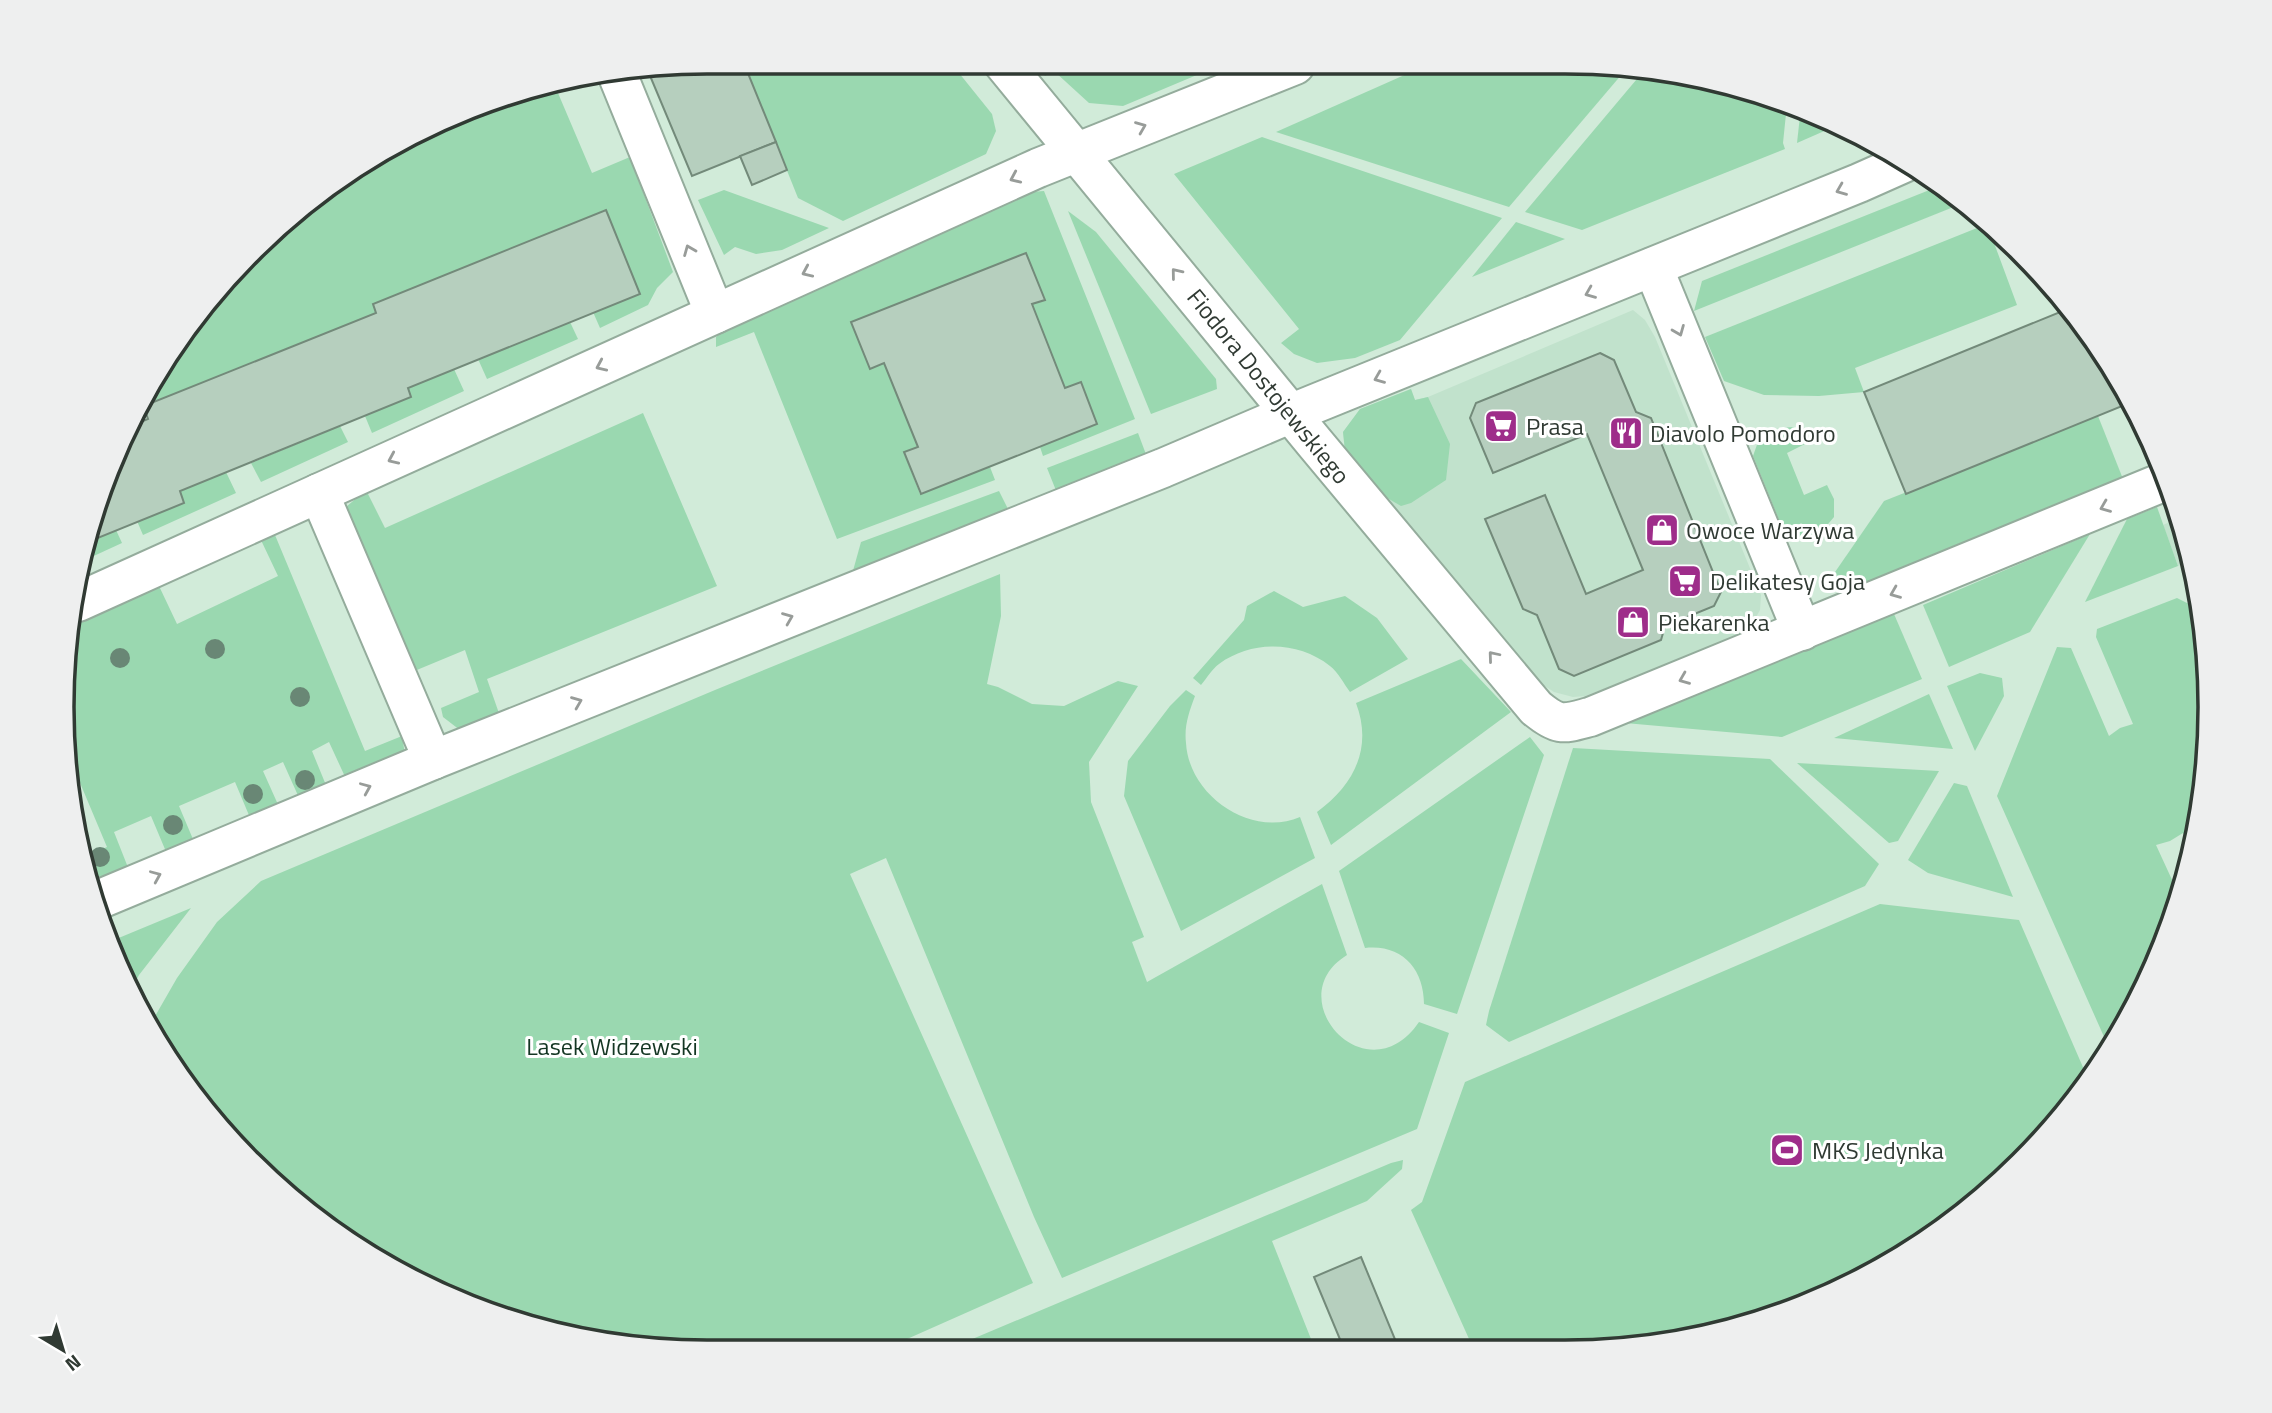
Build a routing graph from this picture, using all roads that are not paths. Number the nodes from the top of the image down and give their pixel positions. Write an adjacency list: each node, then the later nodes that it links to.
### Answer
1 (1012, 74): 4 (street, Fiodora Dostojewskiego)
2 (1273, 74): 4 (street, one-way to 2)
3 (620, 80): 7 (street, one-way to 3)
4 (1078, 153): 7 (street, one-way to 7); 8 (street, Fiodora Dostojewskiego, one-way to 4)
5 (1895, 166): 6 (street, one-way to 6)
6 (1653, 267): 8 (street, one-way to 8); 12 (street, one-way to 12)
7 (715, 314): 10 (street, one-way to 10)
8 (1292, 414): 12 (street, Fiodora Dostojewskiego, one-way to 8); 13 (street, one-way to 8)
9 (2158, 484): 12 (street, one-way to 12)
10 (319, 493): 11 (street); 13 (street)
11 (83, 600)
12 (1802, 631)
13 (433, 760): 14 (street, one-way to 13)
14 (103, 898)

